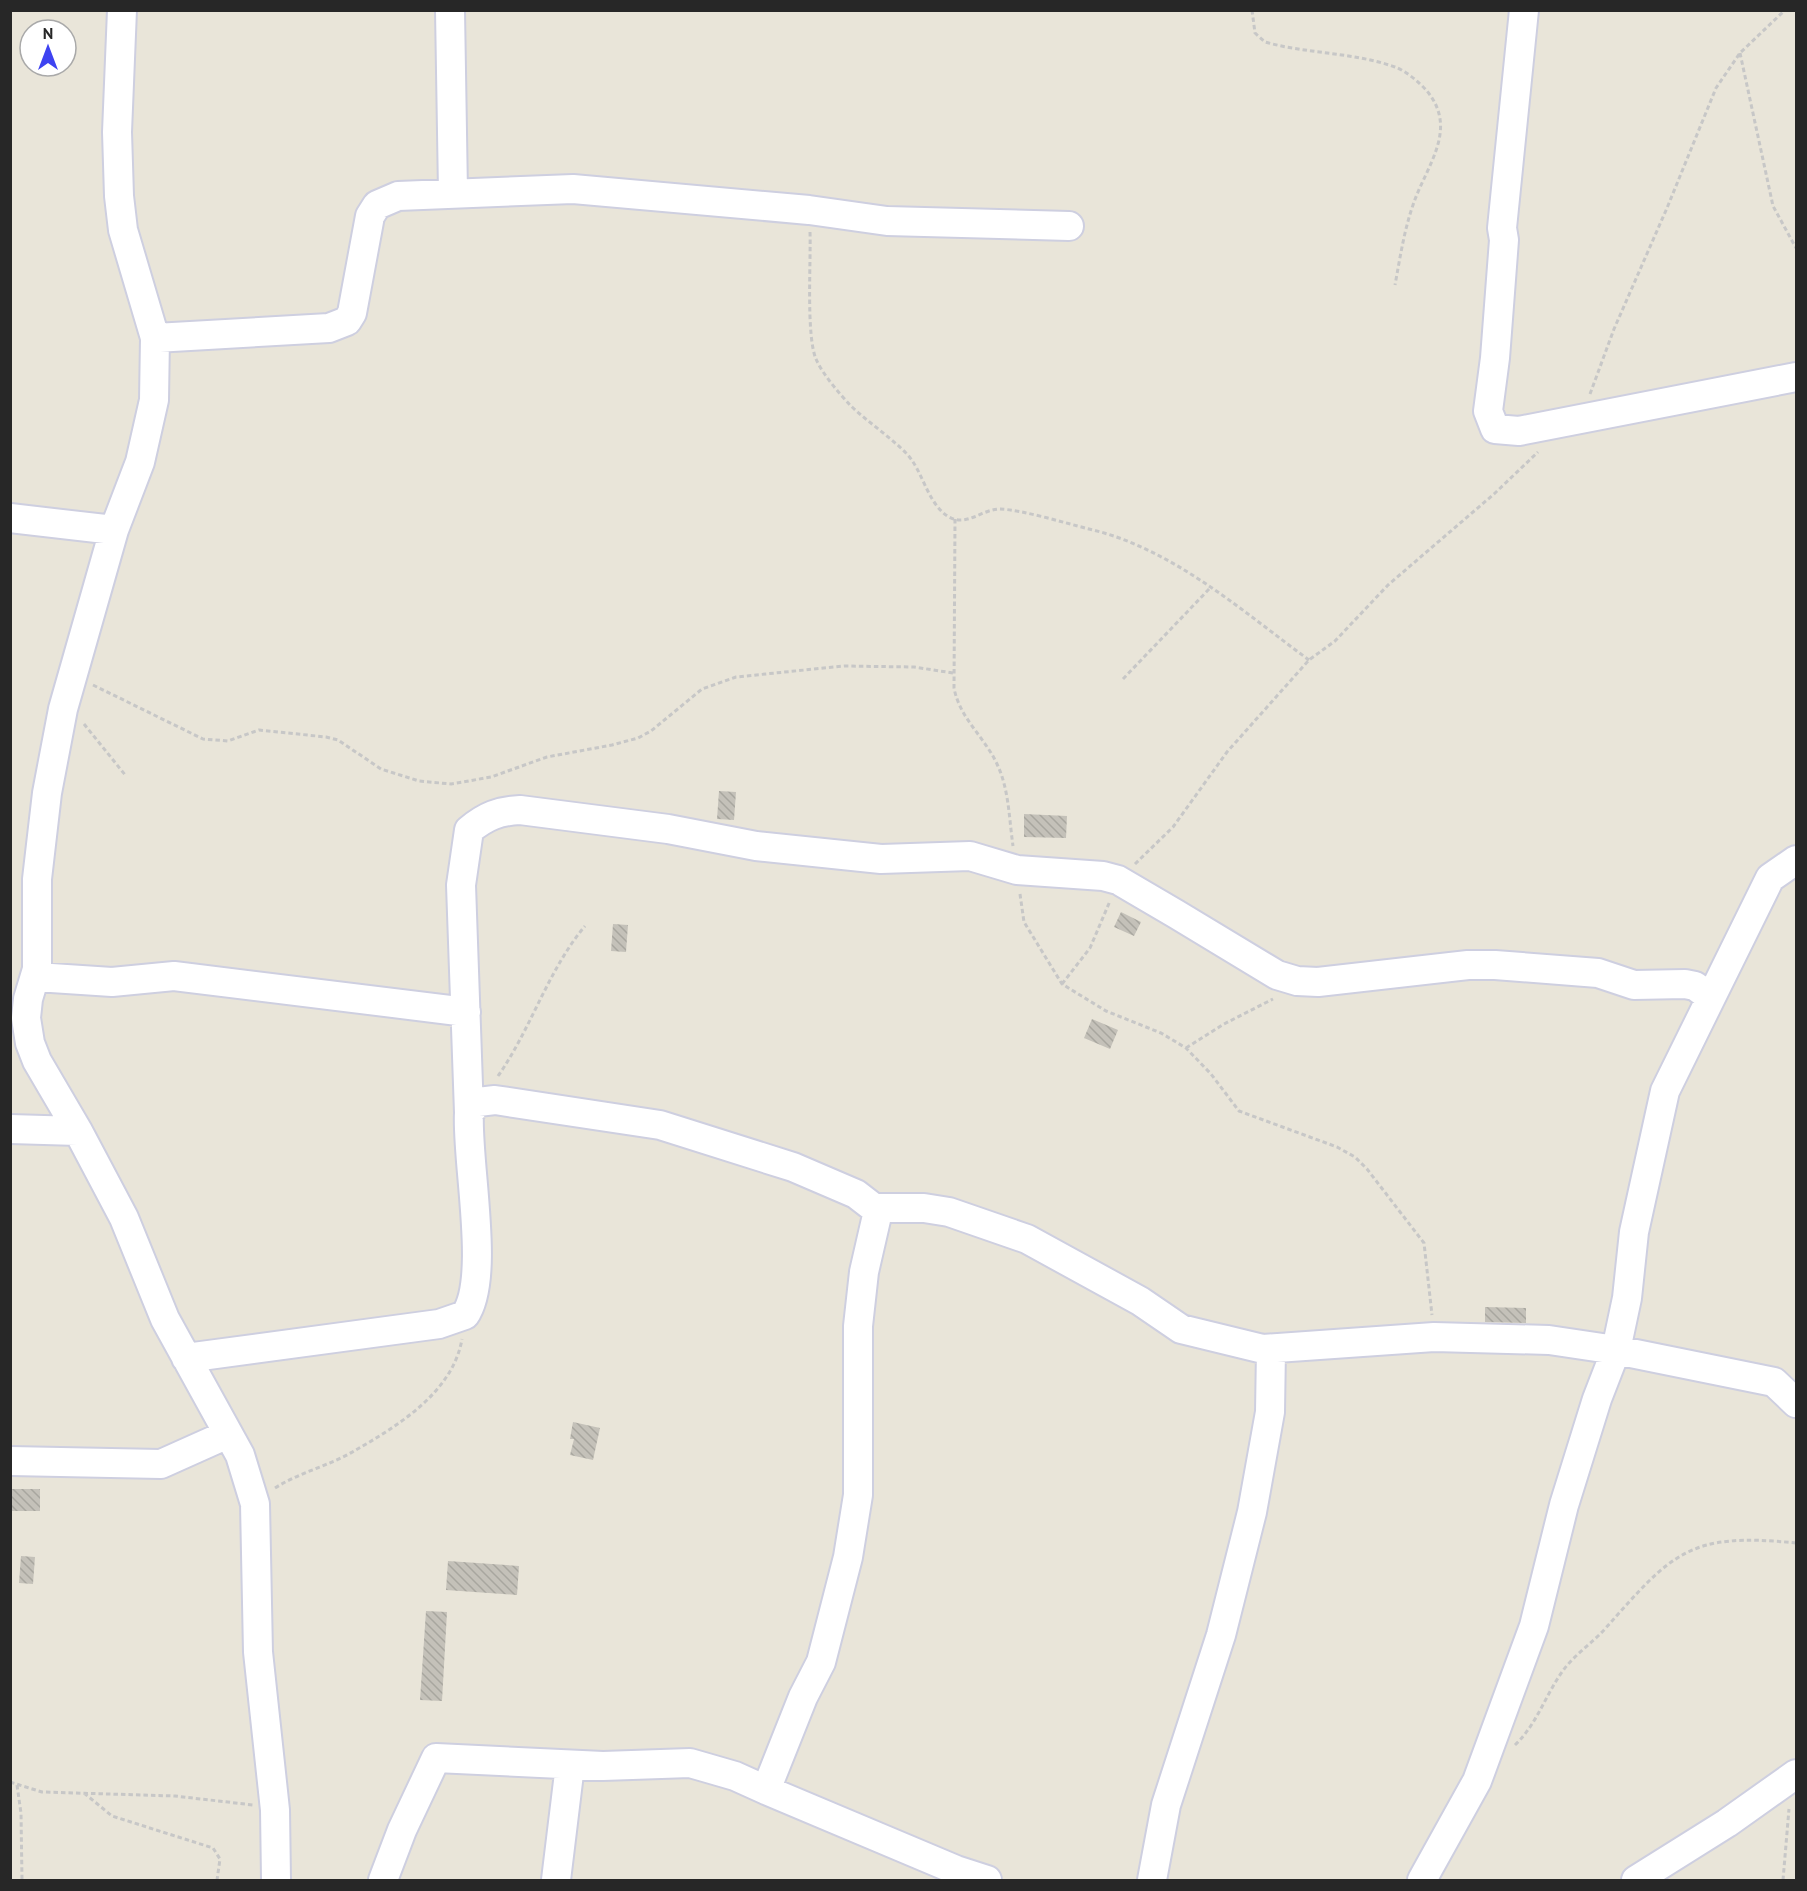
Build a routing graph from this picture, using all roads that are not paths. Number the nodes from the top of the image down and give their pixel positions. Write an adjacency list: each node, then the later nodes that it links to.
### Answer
1 (122, 10): 6 (street)
2 (450, 10): 4 (street)
3 (1524, 10): 7 (street)
4 (453, 193): 5 (street); 6 (street)
5 (1069, 226)
6 (155, 338): 9 (street)
7 (1797, 377)
8 (10, 518): 9 (street)
9 (114, 530): 11 (street)
10 (1797, 860): 12 (street)
11 (36, 977): 13 (street); 16 (street)
12 (1710, 997): 13 (street); 19 (street)
13 (466, 1012): 14 (street)
14 (476, 1107): 17 (street); 20 (street)
15 (10, 1129): 16 (street)
16 (78, 1131): 20 (street)
17 (877, 1208): 18 (street); 26 (street)
18 (1271, 1349): 19 (street); 31 (street)
19 (1616, 1350): 21 (street); 32 (street)
20 (186, 1358): 22 (street)
21 (1797, 1403)
22 (228, 1434): 23 (street); 27 (street)
23 (10, 1461)
24 (570, 1765): 26 (street); 28 (street); 29 (street)
25 (1794, 1776): 33 (street)
26 (766, 1790): 30 (street)
27 (276, 1881)
28 (383, 1881)
29 (555, 1881)
30 (987, 1881)
31 (1152, 1881)
32 (1422, 1881)
33 (1636, 1881)

